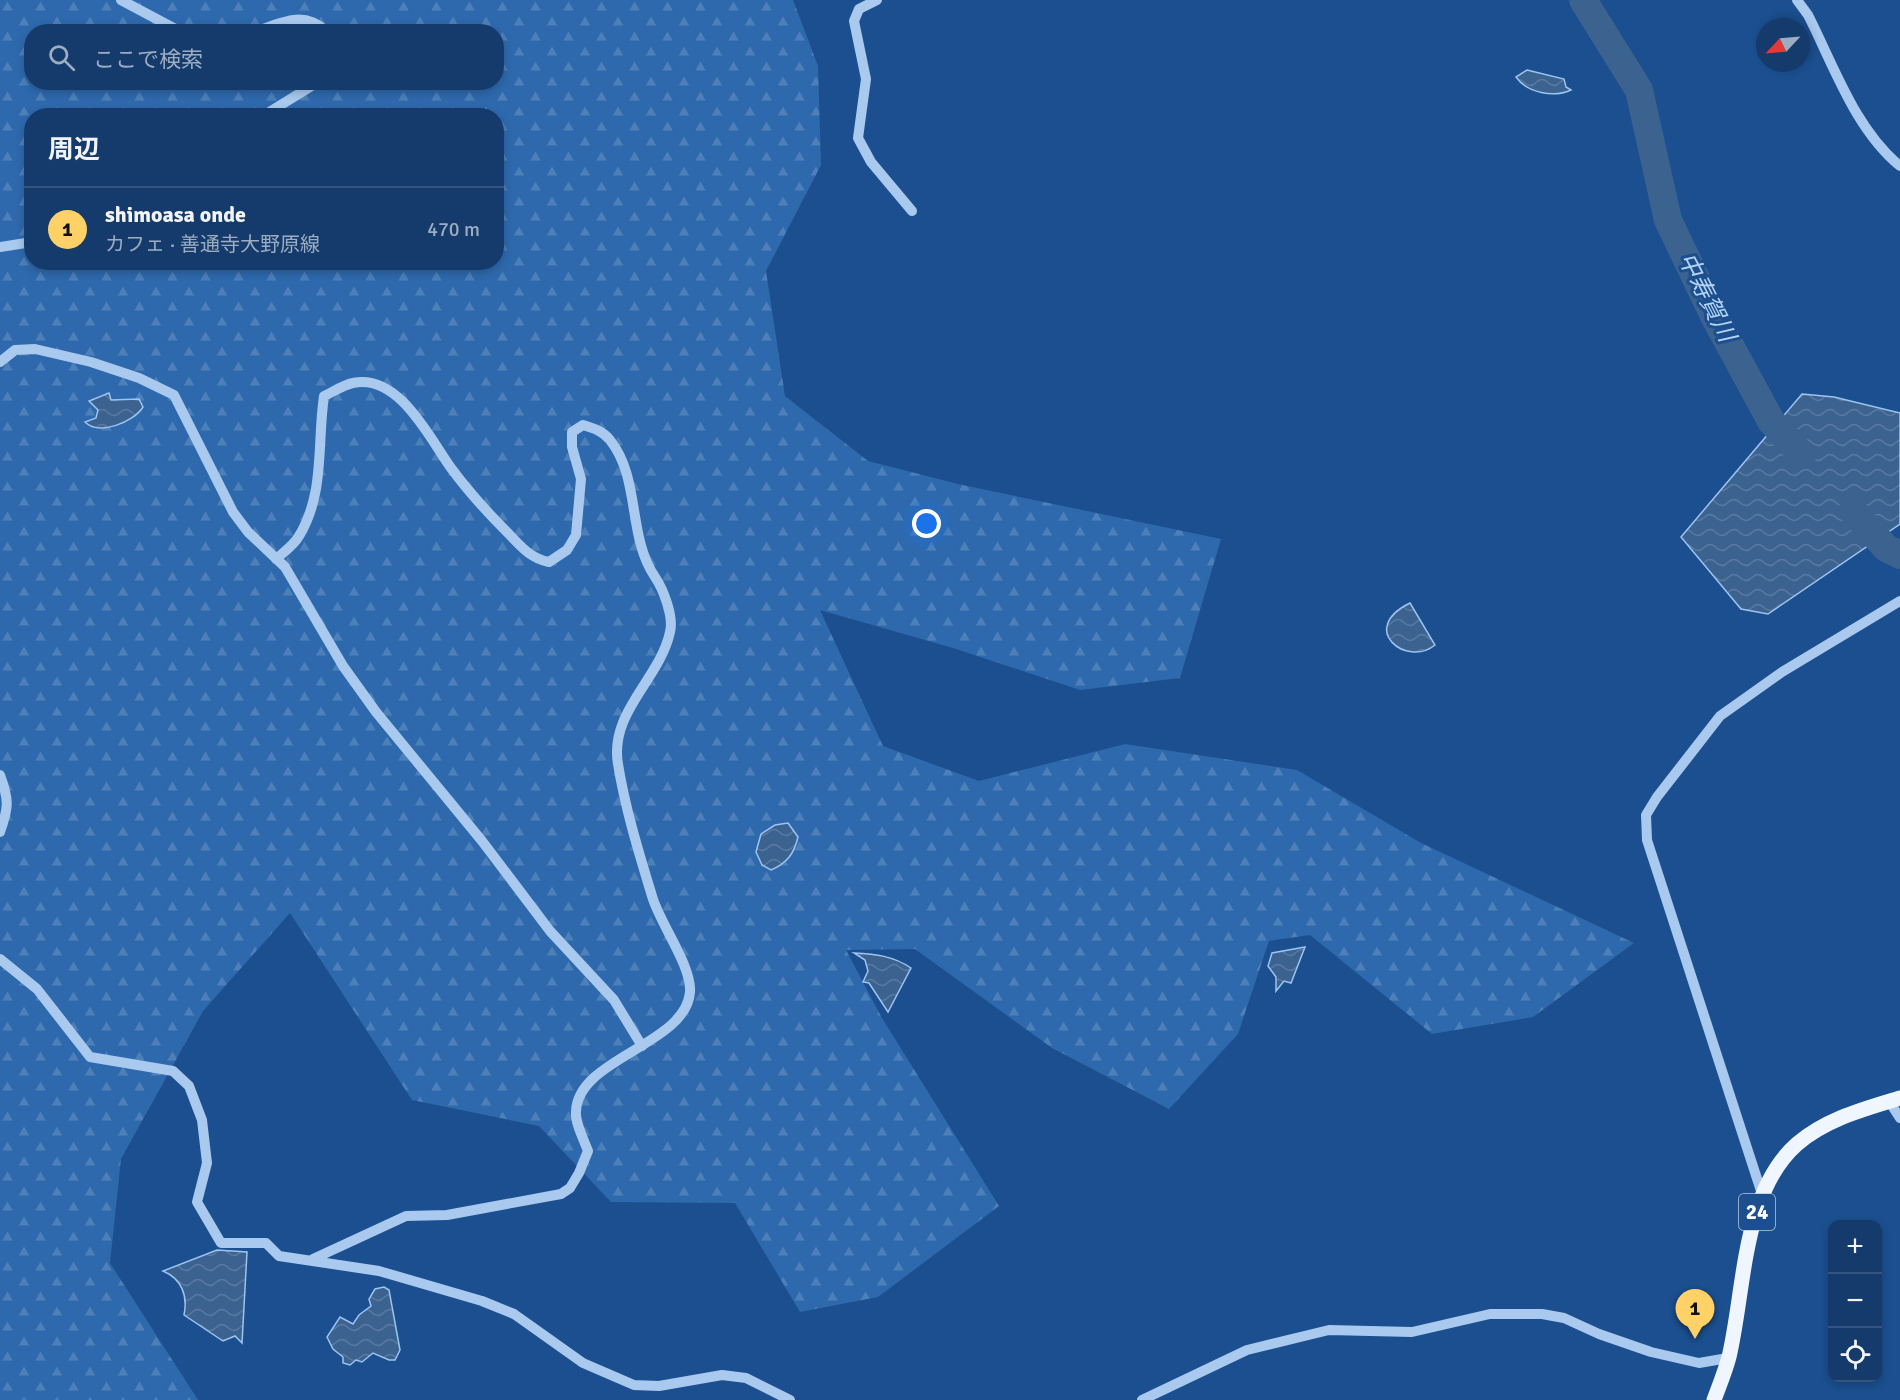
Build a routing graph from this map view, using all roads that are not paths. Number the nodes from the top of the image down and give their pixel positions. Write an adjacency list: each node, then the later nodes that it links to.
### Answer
1 (121, 0): 4 (street)
2 (877, 0): 10 (street)
3 (1797, 0): 9 (street)
4 (166, 24)
5 (283, 24): 6 (street)
6 (319, 24)
7 (305, 90): 8 (street)
8 (276, 108)
9 (1900, 166)
10 (912, 211)
11 (24, 243): 12 (street)
12 (0, 247)
13 (0, 362): 14 (street)
14 (276, 559): 19 (street); 19 (street)
15 (1900, 601): 22 (street)
16 (0, 775): 17 (street)
17 (0, 832)
18 (0, 959): 23 (street)
19 (642, 1046): 23 (street)
20 (1894, 1099): 21 (street); 22 (main road, 24)
21 (1900, 1118)
22 (1762, 1194): 24 (main road, 24)
23 (313, 1259): 25 (street)
24 (1728, 1358): 26 (street); 27 (main road, 24)
25 (790, 1400)
26 (1142, 1400)
27 (1714, 1400)

